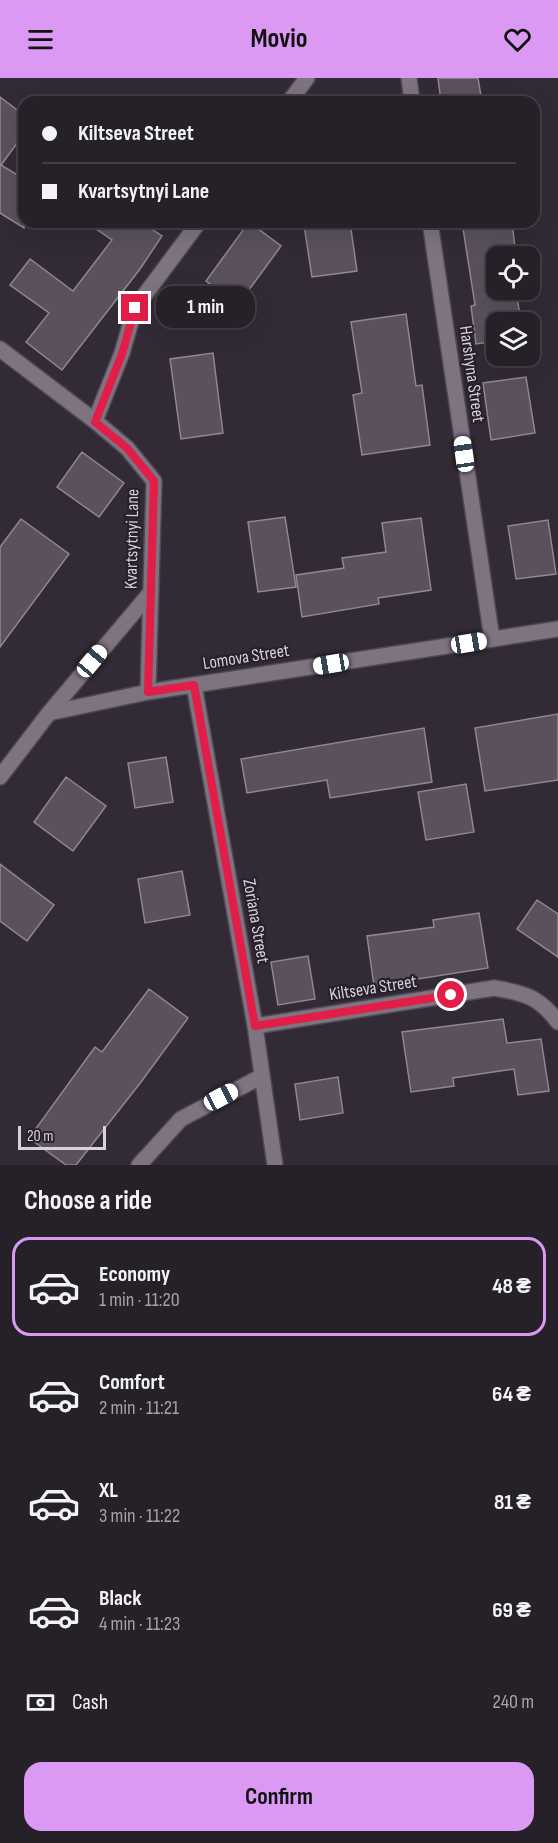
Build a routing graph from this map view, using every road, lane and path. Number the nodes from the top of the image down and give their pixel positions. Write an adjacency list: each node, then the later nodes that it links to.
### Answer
1 (307, 78): 3 (street)
2 (409, 78): 4 (street)
3 (294, 96)
4 (411, 96)
5 (195, 228): 8 (street)
6 (431, 228): 11 (street, Harshyna Street)
7 (0, 349): 8 (street, Kvartsytnyi Lane)
8 (95, 422): 9 (street, Kvartsytnyi Lane)
9 (151, 592): 13 (street, Kvartsytnyi Lane); 14 (street)
10 (558, 629): 11 (street, Lomova Street)
11 (492, 639): 12 (street, Lomova Street)
12 (194, 685): 13 (street, Lomova Street); 17 (street, Zoriana Street)
13 (148, 692): 14 (street, Lomova Street)
14 (49, 713): 15 (street)
15 (0, 777)
16 (558, 1023): 17 (street, Kiltseva Street)
17 (255, 1026): 18 (street, Zoriana Street)
18 (262, 1076): 19 (street); 20 (street, Zoriana Street)
19 (139, 1165)
20 (275, 1165)

